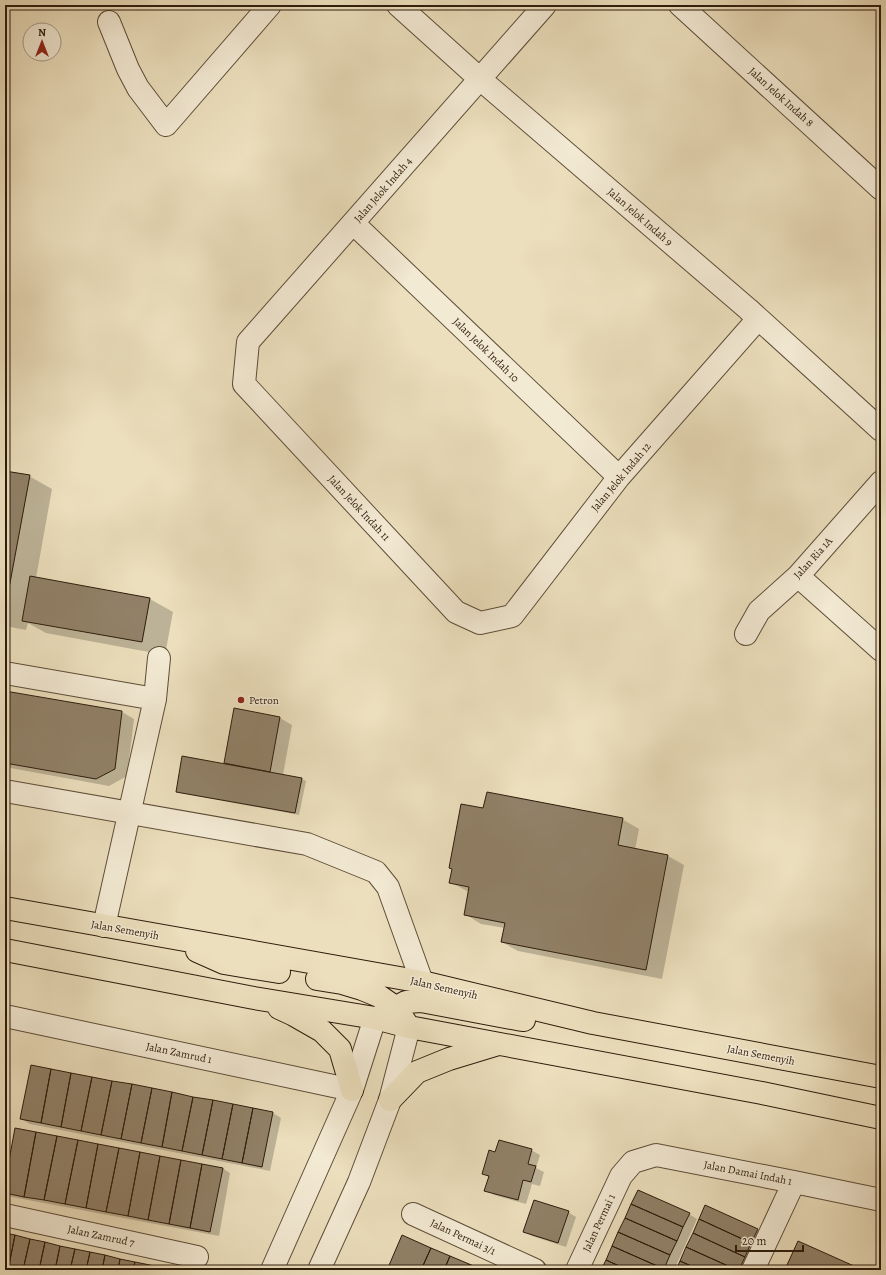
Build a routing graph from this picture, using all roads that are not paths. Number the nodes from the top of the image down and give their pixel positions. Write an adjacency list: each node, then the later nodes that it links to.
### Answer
1 (270, 5): 5 (street)
2 (398, 5): 6 (street, Jalan Jelok Indah 9)
3 (545, 5): 6 (street, Jalan Jelok Indah 4)
4 (680, 5): 7 (street, Jalan Jelok Indah 8)
5 (109, 22)
6 (480, 79): 8 (street, Jalan Jelok Indah 4); 9 (street, Jalan Jelok Indah 9)
7 (881, 189)
8 (353, 223): 10 (street, Jalan Jelok Indah 4); 12 (street, Jalan Jelok Indah 10)
9 (758, 319): 11 (street, Jalan Jelok Indah 9); 12 (street, Jalan Jelok Indah 12)
10 (244, 384): 15 (street, Jalan Jelok Indah 11)
11 (881, 430)
12 (619, 477): 15 (street, Jalan Jelok Indah 12)
13 (881, 482): 14 (street, Jalan Ria 1A)
14 (798, 576): 16 (street, Jalan Ria 1A); 17 (street)
15 (480, 624)
16 (746, 634)
17 (881, 650)
18 (159, 658): 20 (street)
19 (5, 673): 20 (street)
20 (155, 699): 22 (street)
21 (5, 791): 22 (street)
22 (130, 812): 24 (street); 27 (street)
23 (5, 908): 24 (main road, Jalan Semenyih)
24 (104, 926): 25 (main road, Jalan Semenyih)
25 (168, 938): 27 (main road, Jalan Semenyih); 29 (main road)
26 (5, 950): 28 (main road)
27 (422, 982): 32 (main road, Jalan Semenyih)
28 (254, 998): 31 (main road); 36 (main road)
29 (395, 1007): 31 (main road); 32 (main road); 33 (main road)
30 (5, 1016): 36 (street, Jalan Zamrud 1)
31 (375, 1018): 33 (main road); 36 (street)
32 (593, 1023): 35 (main road, Jalan Semenyih)
33 (409, 1027): 34 (main road); 37 (street)
34 (498, 1044): 37 (main road); 38 (main road)
35 (881, 1077)
36 (352, 1090): 45 (street)
37 (390, 1100): 46 (street)
38 (881, 1118)
39 (621, 1176): 40 (street, Jalan Damai Indah 1); 48 (street, Jalan Permai 1)
40 (794, 1182): 41 (street, Jalan Damai Indah 1); 49 (street)
41 (881, 1200)
42 (413, 1214): 47 (street, Jalan Permai 3/1)
43 (5, 1215): 44 (street, Jalan Zamrud 7)
44 (198, 1256)
45 (272, 1270)
46 (319, 1270)
47 (535, 1270)
48 (577, 1270)
49 (753, 1270)

